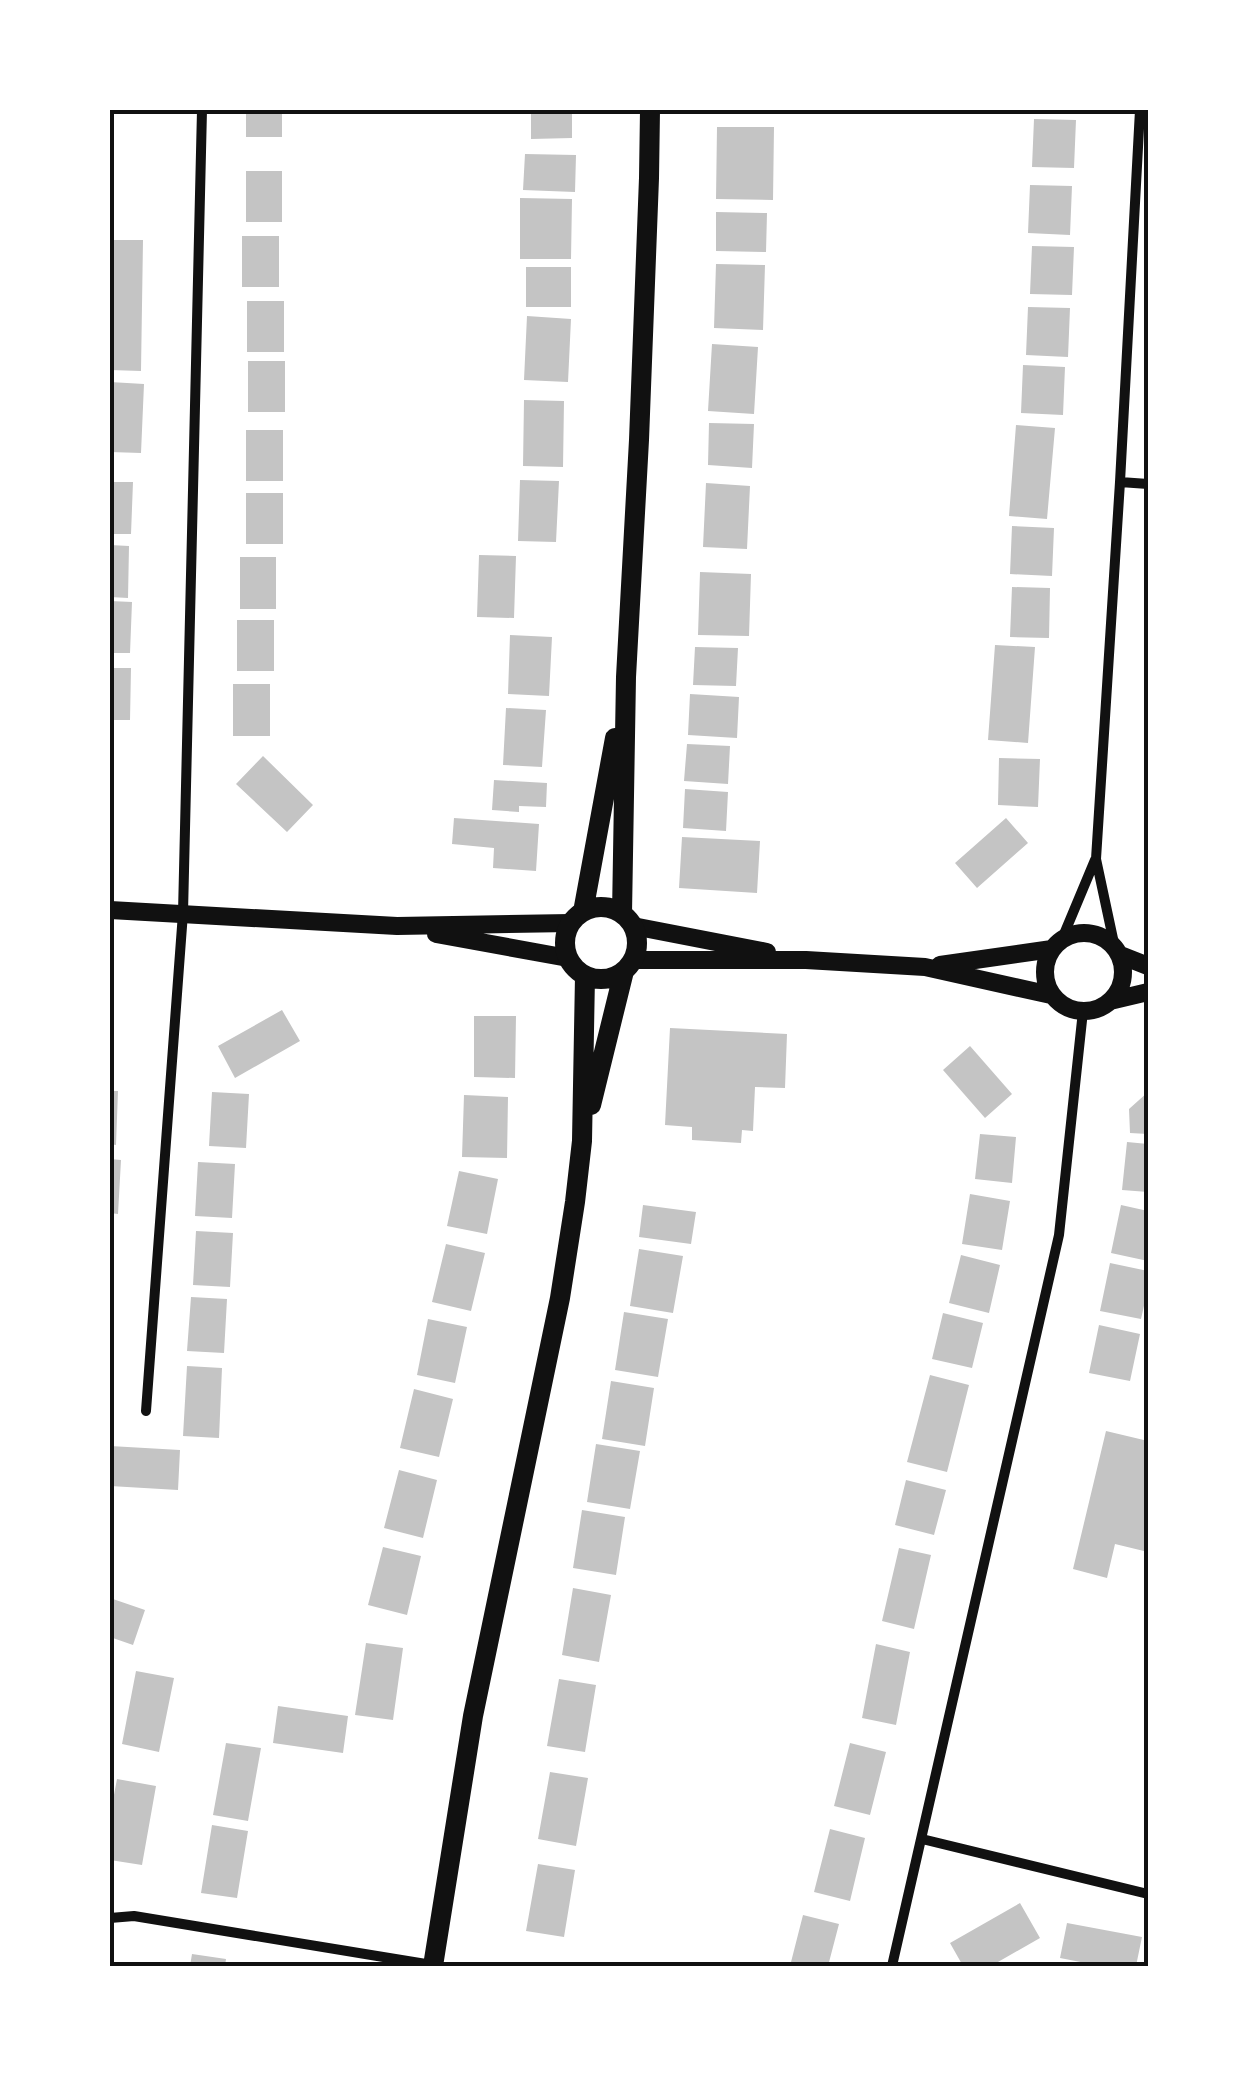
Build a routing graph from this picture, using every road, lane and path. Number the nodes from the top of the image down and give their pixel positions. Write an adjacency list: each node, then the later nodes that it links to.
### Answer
1 (202, 110): 9 (street)
2 (650, 110): 6 (main road)
3 (1140, 110): 4 (street)
4 (1120, 482): 5 (street); 7 (street)
5 (1148, 484)
6 (626, 677): 10 (main road); 11 (main road)
7 (1096, 859): 13 (street); 14 (street)
8 (110, 910): 9 (street)
9 (182, 913): 12 (street); 26 (street)
10 (577, 917): 11 (main road); 12 (street); 15 (main road)
11 (628, 920): 16 (street); 17 (main road)
12 (397, 926): 15 (street)
13 (1057, 944): 14 (street); 19 (street); 22 (street)
14 (1117, 952): 18 (street); 23 (street)
15 (568, 958): 20 (main road)
16 (806, 960): 17 (street); 19 (street)
17 (629, 966): 20 (main road); 25 (main road)
18 (1148, 966)
19 (925, 967): 22 (street)
20 (586, 976): 25 (main road)
21 (1148, 992): 23 (street)
22 (1051, 994): 24 (street)
23 (1110, 1002): 24 (street)
24 (1083, 1012): 27 (street)
25 (582, 1141): 30 (main road)
26 (146, 1410)
27 (922, 1839): 28 (street); 31 (street)
28 (1148, 1894)
29 (110, 1918): 30 (street)
30 (434, 1966)
31 (892, 1966)

